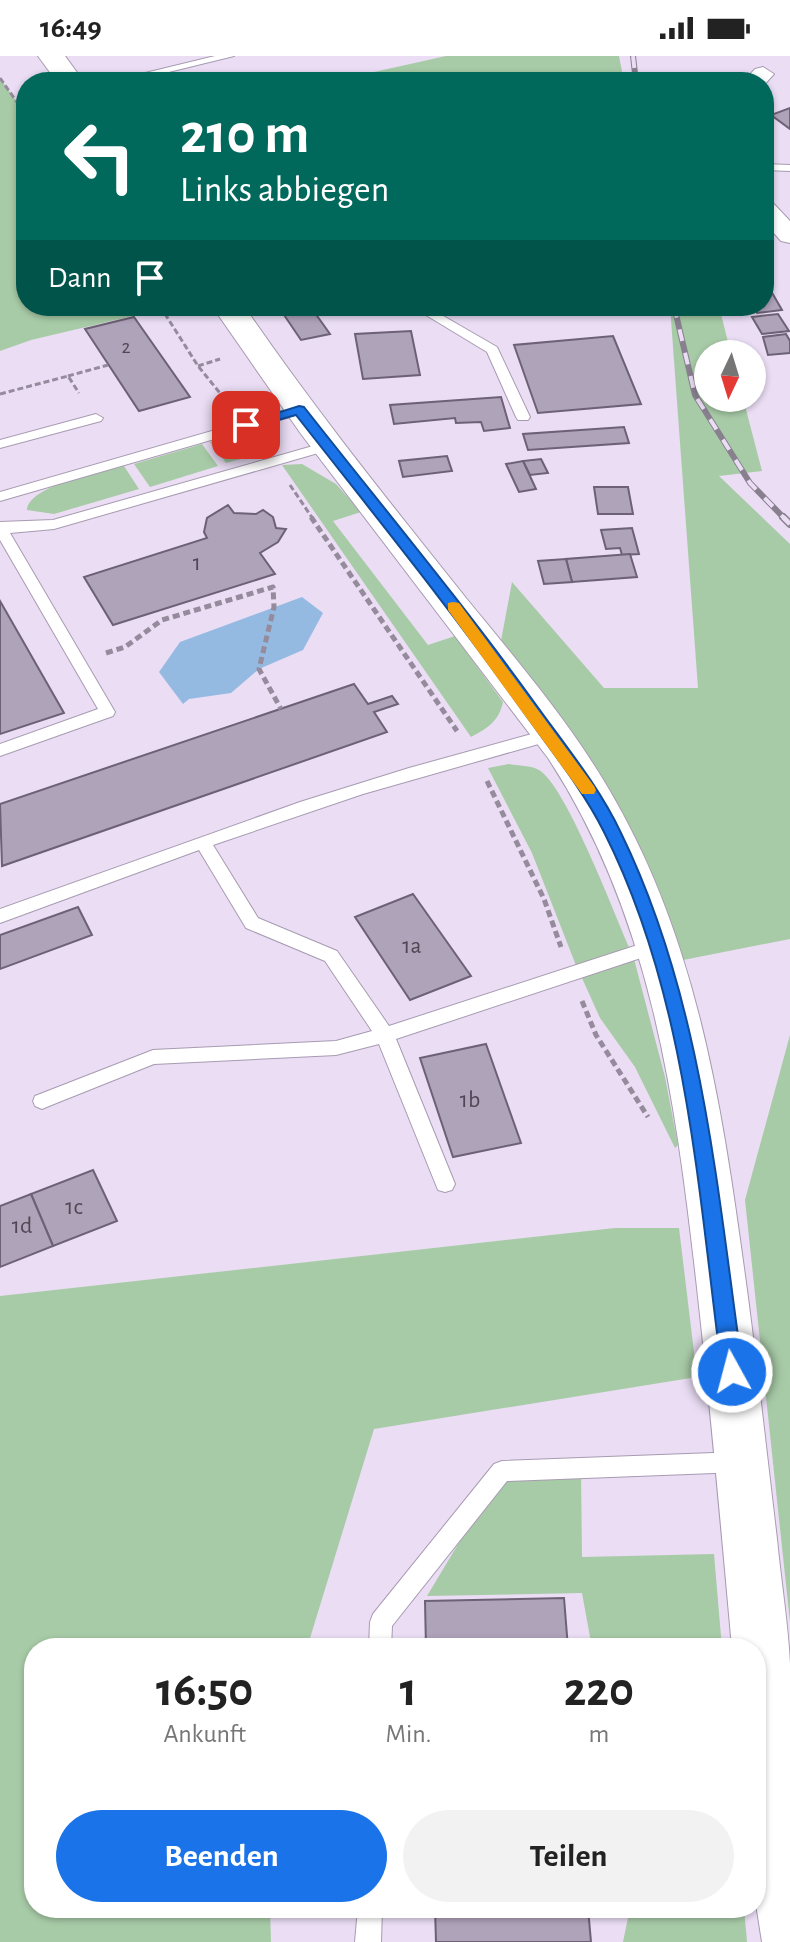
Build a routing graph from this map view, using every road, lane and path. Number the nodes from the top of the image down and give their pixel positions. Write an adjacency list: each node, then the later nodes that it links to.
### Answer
1 (51, 56): 5 (street)
2 (176, 56): 4 (lane)
3 (229, 56): 4 (lane)
4 (186, 66): 6 (lane)
5 (63, 72)
6 (159, 72)
7 (0, 78): 8 (path)
8 (16, 101)
9 (774, 218): 10 (street)
10 (790, 236)
11 (166, 316): 19 (path)
12 (235, 316): 16 (street)
13 (434, 316): 17 (lane)
14 (108, 365): 15 (path)
15 (68, 376)
16 (299, 410): 19 (lane); 21 (street)
17 (523, 417)
18 (96, 418): 20 (lane)
19 (246, 425): 23 (lane)
20 (0, 444)
21 (327, 446): 22 (lane); 27 (street)
22 (272, 461): 24 (lane); 29 (path)
23 (0, 497)
24 (0, 528): 25 (lane)
25 (78, 661): 26 (path); 28 (lane)
26 (281, 709)
27 (550, 735): 29 (lane); 32 (street)
28 (0, 750)
29 (475, 758): 30 (lane); 33 (path)
30 (203, 842): 31 (lane); 34 (lane)
31 (0, 916)
32 (659, 945): 33 (lane); 38 (street)
33 (571, 975): 34 (lane); 36 (path)
34 (385, 1035): 35 (lane); 37 (lane)
35 (42, 1101)
36 (651, 1124)
37 (445, 1184)
38 (742, 1462): 39 (lane); 40 (street)
39 (380, 1638)
40 (762, 1638)
41 (766, 1675): 42 (street)
42 (784, 1834): 44 (street)
43 (369, 1918): 45 (lane)
44 (790, 1936)
45 (368, 1942)

